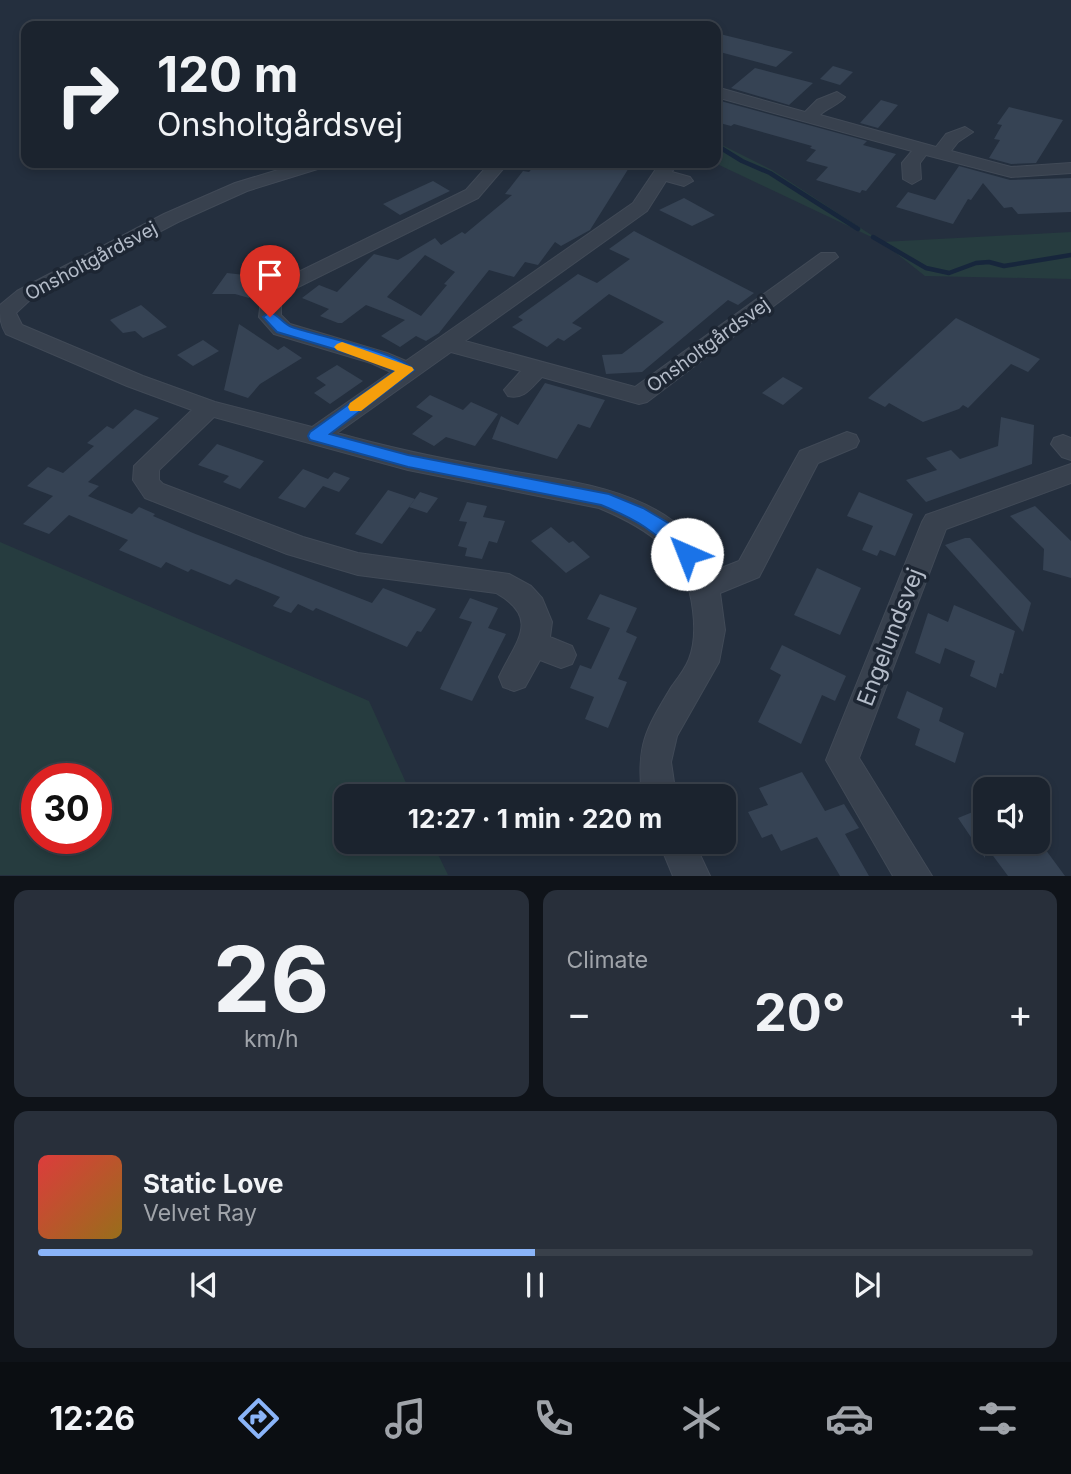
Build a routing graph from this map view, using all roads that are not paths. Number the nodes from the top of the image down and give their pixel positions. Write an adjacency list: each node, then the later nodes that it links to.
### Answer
1 (721, 93): 3 (street)
2 (837, 97): 3 (street)
3 (808, 118): 5 (street)
4 (965, 132): 6 (street)
5 (922, 149): 6 (street); 11 (street)
6 (940, 154): 7 (street)
7 (1071, 167)
8 (301, 168): 17 (street, Onsholtgårdsvej)
9 (488, 168): 15 (street)
10 (672, 173): 13 (street)
11 (912, 179)
12 (828, 257): 14 (street, Onsholtgårdsvej)
13 (445, 343): 14 (street, Onsholtgårdsvej); 15 (street)
14 (538, 367): 16 (street)
15 (406, 370): 18 (street)
16 (516, 390)
17 (209, 408): 18 (street, Onsholtgårdsvej); 22 (street)
18 (316, 436): 21 (street, Onsholtgårdsvej)
19 (847, 441): 21 (street)
20 (1071, 473): 28 (street, Engelundsvej)
21 (705, 587): 25 (street, Onsholtgårdsvej)
22 (531, 642): 23 (street); 24 (street)
23 (561, 655)
24 (514, 677)
25 (658, 784)
26 (682, 854): 27 (street)
27 (692, 876)
28 (914, 876)

